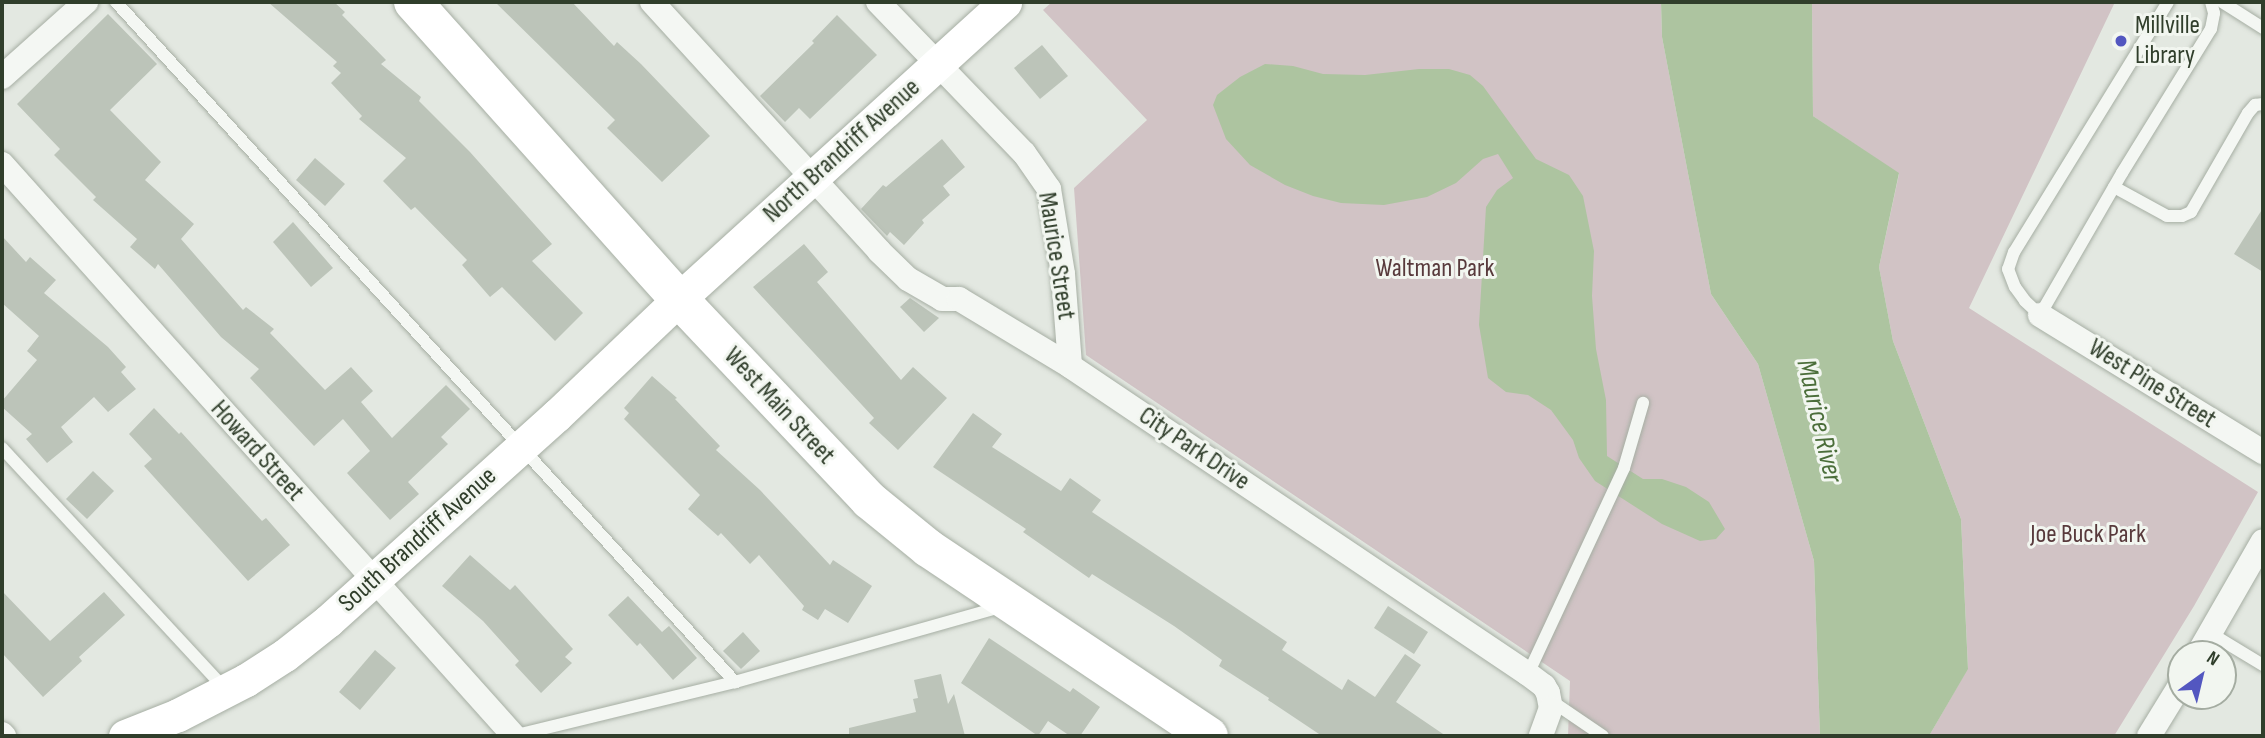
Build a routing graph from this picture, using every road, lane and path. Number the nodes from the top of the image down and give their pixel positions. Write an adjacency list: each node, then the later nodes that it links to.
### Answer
1 (86, 2): 13 (street)
2 (116, 2): 23 (lane)
3 (413, 2): 18 (highway, West Main Street)
4 (652, 2): 16 (street)
5 (878, 2): 12 (street, Maurice Street)
6 (1004, 2): 12 (main road, North Brandriff Avenue)
7 (2168, 2): 19 (lane)
8 (2211, 2): 17 (lane)
9 (2222, 2): 10 (lane)
10 (2236, 6): 11 (lane)
11 (2263, 28)
12 (936, 64): 16 (main road, North Brandriff Avenue); 20 (street, Maurice Street)
13 (2, 77)
14 (2263, 104): 17 (lane)
15 (2, 164): 26 (street, Howard Street)
16 (812, 177): 18 (main road, North Brandriff Avenue); 20 (street, City Park Drive)
17 (2114, 187): 19 (lane)
18 (678, 299): 23 (main road, South Brandriff Avenue); 27 (highway, West Main Street)
19 (2040, 315): 24 (street, West Pine Street)
20 (1070, 366): 31 (street, City Park Drive)
21 (1643, 403): 31 (lane)
22 (2, 448): 33 (lane)
23 (520, 449): 26 (main road, South Brandriff Avenue); 32 (lane)
24 (2263, 452)
25 (2263, 541): 28 (street)
26 (373, 581): 33 (main road, South Brandriff Avenue); 37 (street, Howard Street)
27 (1010, 604): 32 (lane); 38 (highway, West Main Street)
28 (2206, 640)
29 (2237, 656): 30 (lane)
30 (2263, 665)
31 (1528, 674): 34 (street, City Park Drive)
32 (735, 682): 37 (lane)
33 (227, 691): 36 (main road, South Brandriff Avenue)
34 (1549, 699): 39 (street); 40 (lane)
35 (2167, 707): 41 (street)
36 (125, 736)
37 (514, 736)
38 (1206, 736)
39 (1541, 736)
40 (1603, 736)
41 (2149, 736)

